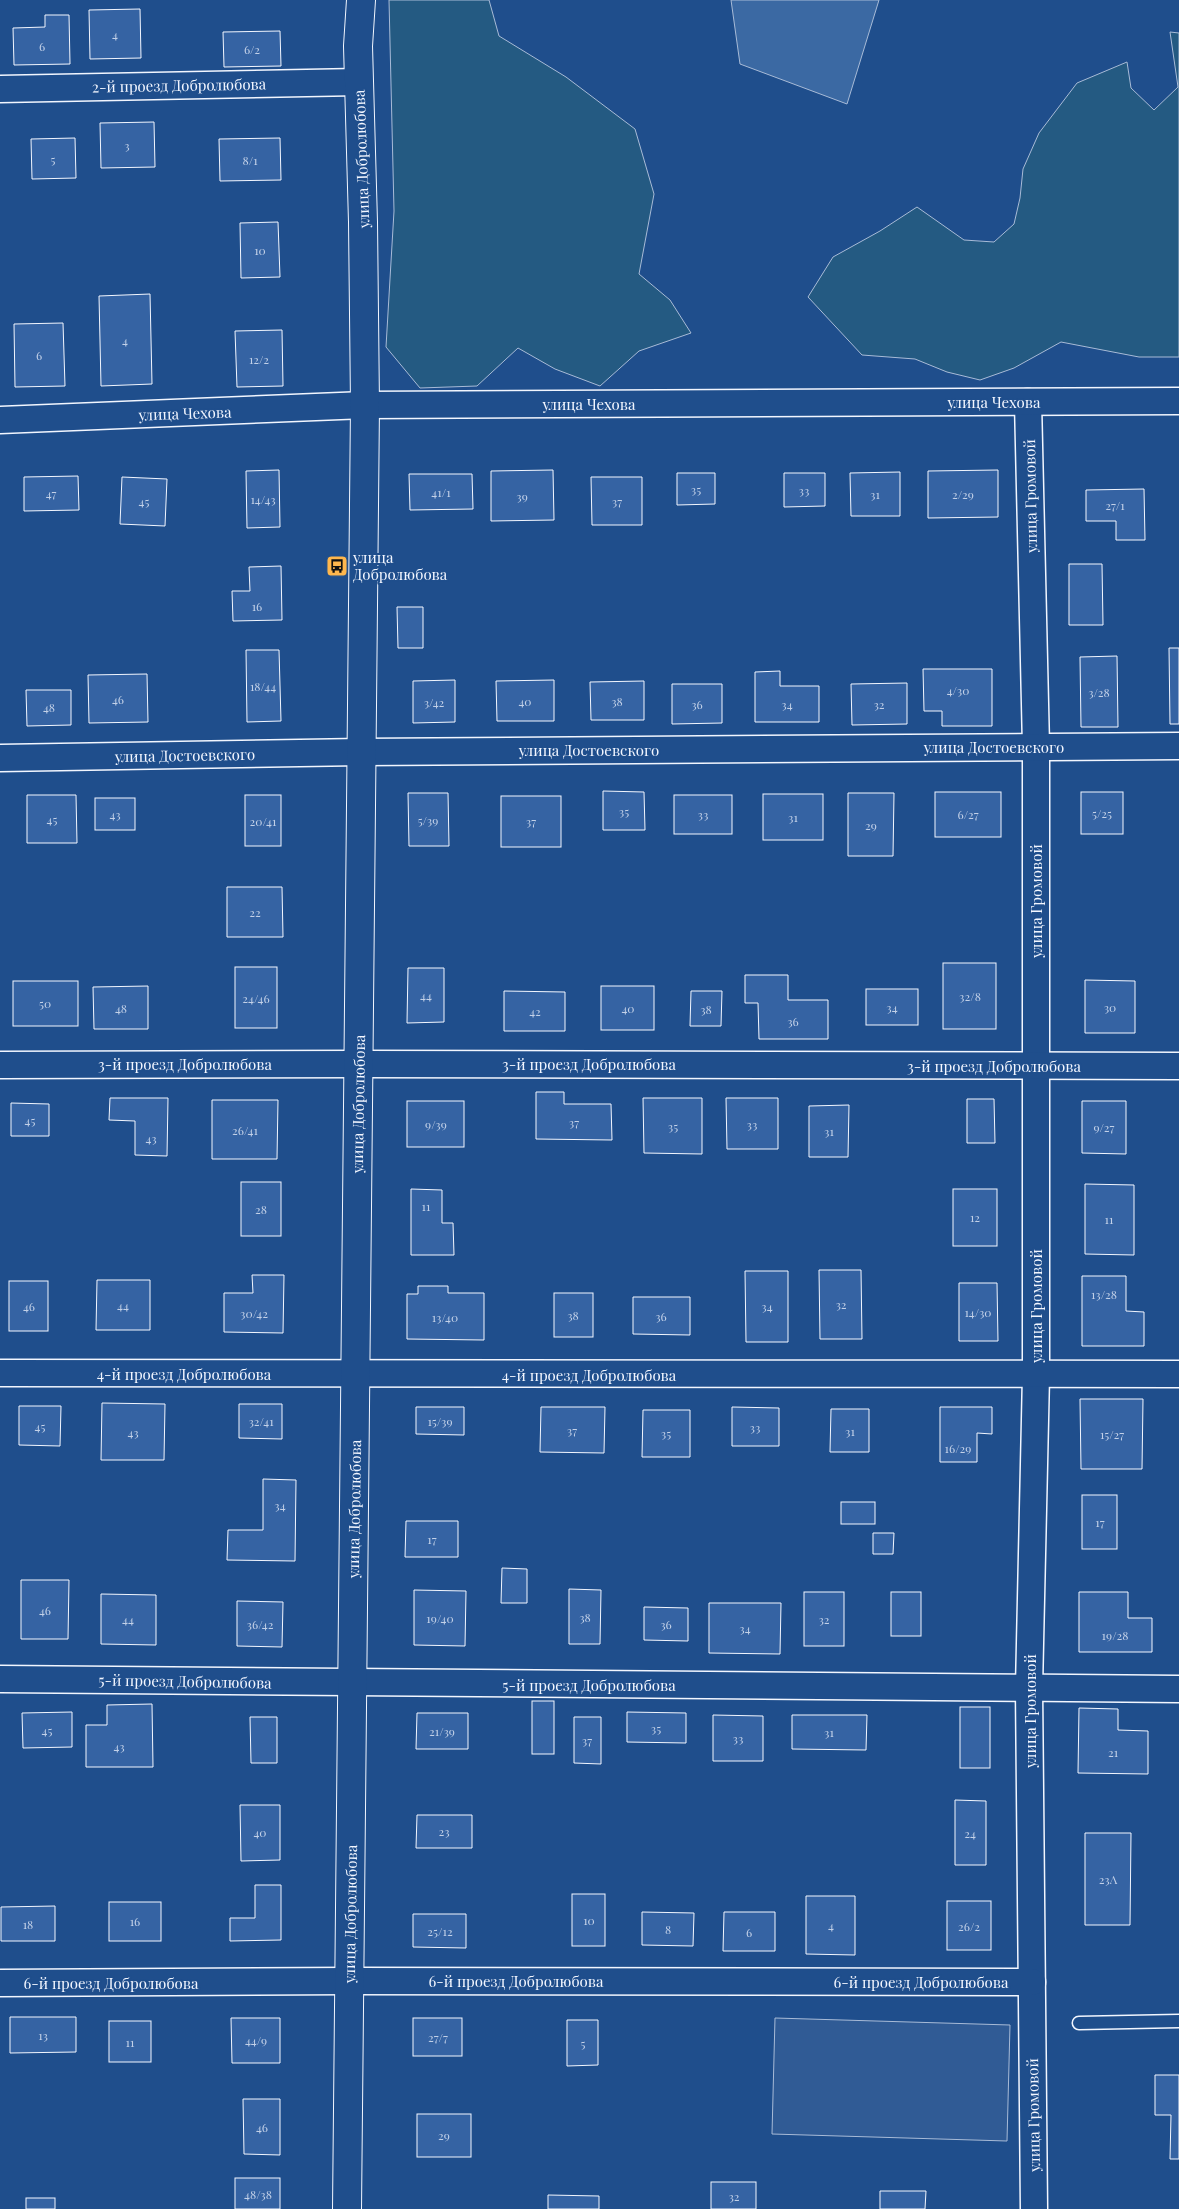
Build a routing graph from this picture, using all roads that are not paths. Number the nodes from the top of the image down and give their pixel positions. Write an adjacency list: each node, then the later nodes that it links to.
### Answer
1 (361, 0): 2 (street, улица Добролюбова)
2 (359, 82): 3 (street, 2-й проезд Добролюбова); 6 (street, улица Добролюбова)
3 (0, 89)
4 (1179, 401): 5 (street, улица Чехова)
5 (1028, 402): 6 (street, улица Чехова); 9 (street, улица Громовой)
6 (365, 406): 7 (street, улица Чехова); 10 (street, улица Добролюбова)
7 (0, 420)
8 (1179, 746): 9 (street, улица Достоевского)
9 (1036, 747): 10 (street, улица Достоевского); 14 (street, улица Громовой)
10 (361, 752): 11 (street, улица Достоевского); 12 (street, улица Добролюбова)
11 (0, 758)
12 (358, 1064): 13 (street, 3-й проезд Добролюбова); 14 (street, 3-й проезд Добролюбова); 18 (street, улица Добролюбова)
13 (0, 1065)
14 (1036, 1066): 15 (street, 3-й проезд Добролюбова); 19 (street, улица Громовой)
15 (1179, 1066)
16 (0, 1373): 18 (street, 4-й проезд Добролюбова)
17 (1179, 1374): 19 (street, 4-й проезд Добролюбова)
18 (355, 1375): 19 (street, 4-й проезд Добролюбова); 21 (street, улица Добролюбова)
19 (1036, 1375): 22 (street, улица Громовой)
20 (0, 1678): 21 (street, 5-й проезд Добролюбова)
21 (352, 1683): 22 (street, 5-й проезд Добролюбова); 24 (street, улица Добролюбова)
22 (1029, 1688): 23 (street, 5-й проезд Добролюбова); 25 (street, улица Громовой)
23 (1179, 1689)
24 (349, 1981): 25 (street, 6-й проезд Добролюбова); 26 (street, 6-й проезд Добролюбова); 29 (street, улица Добролюбова)
25 (1032, 1982): 30 (street, улица Громовой)
26 (0, 1984)
27 (1179, 2021): 28 (lane)
28 (1079, 2023)
29 (347, 2209)
30 (1034, 2209)

